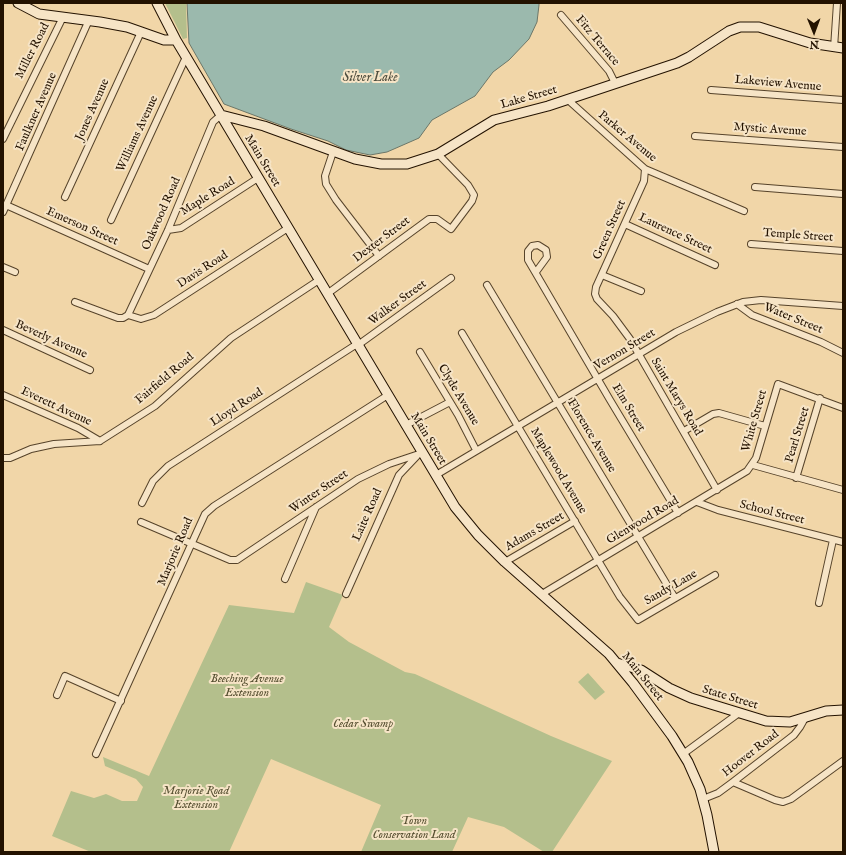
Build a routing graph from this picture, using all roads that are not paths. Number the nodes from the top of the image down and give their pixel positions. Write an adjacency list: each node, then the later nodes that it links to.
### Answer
1 (18, 3): 5 (street)
2 (157, 3): 8 (street, Main Street)
3 (837, 3): 9 (street)
4 (561, 15): 11 (street, Fitz Terrace)
5 (63, 17): 6 (street); 17 (street, Miller Road)
6 (89, 20): 7 (street); 26 (street, Faulkner Avenue)
7 (141, 32): 8 (street); 25 (street, Jones Avenue)
8 (176, 40): 10 (street, Main Street)
9 (838, 48): 11 (street, Lake Street)
10 (186, 57): 15 (street, Main Street); 29 (street, Williams Avenue)
11 (615, 84): 13 (street, Lake Street)
12 (711, 90): 14 (street, Lakeview Avenue)
13 (567, 99): 20 (street, Lake Street); 21 (street, Parker Avenue)
14 (843, 100)
15 (221, 116): 19 (street, Lake Street); 22 (street, Main Street); 32 (street, Oakwood Road)
16 (695, 136): 18 (street, Mystic Avenue)
17 (3, 139)
18 (843, 146)
19 (333, 152): 20 (street, Lake Street); 35 (street)
20 (438, 154): 35 (street, Dexter Street)
21 (645, 169): 27 (street, Parker Avenue); 30 (street, Green Street)
22 (258, 178): 31 (street, Main Street); 32 (street, Maple Road)
23 (755, 187): 24 (street)
24 (843, 194)
25 (65, 197)
26 (6, 205): 28 (street, Faulkner Avenue); 38 (street, Emerson Street)
27 (744, 211)
28 (3, 212)
29 (111, 220)
30 (626, 224): 36 (street, Laurence Street); 41 (street, Green Street)
31 (288, 228): 43 (street, Main Street); 51 (street, Davis Road)
32 (168, 230): 38 (street, Oakwood Road)
33 (751, 244): 34 (street, Temple Street)
34 (843, 251)
35 (379, 256): 46 (street, Dexter Street)
36 (715, 265)
37 (3, 267): 39 (street)
38 (149, 269): 51 (street, Oakwood Road)
39 (15, 272)
40 (536, 272): 59 (street, Elm Street)
41 (602, 275): 45 (street); 47 (street, Green Street)
42 (451, 278): 54 (street, Walker Street)
43 (319, 280): 46 (street, Main Street); 70 (street, Fairfield Road)
44 (487, 286): 64 (street, Florence Avenue)
45 (641, 292)
46 (327, 294): 54 (street, Main Street)
47 (597, 299): 57 (street, Saint Marys Road)
48 (75, 302): 51 (street)
49 (737, 304): 50 (street, Vernon Street); 56 (street, Water Street); 57 (street, Vernon Street)
50 (843, 306)
51 (128, 315)
52 (3, 330): 58 (street, Beverly Avenue)
53 (462, 333): 67 (street, Maplewood Avenue)
54 (358, 344): 61 (street, Main Street); 80 (street, Lloyd Road)
55 (420, 352): 63 (street, Clyde Avenue)
56 (843, 353)
57 (638, 355): 59 (street, Vernon Street); 69 (street, Saint Marys Road)
58 (90, 370)
59 (598, 379): 64 (street, Vernon Street); 82 (street, Elm Street)
60 (3, 395): 70 (street, Everett Avenue)
61 (388, 396): 66 (street, Main Street); 88 (street, Marjorie Road)
62 (820, 398): 65 (street); 68 (street, White Street); 76 (street, Pearl Street)
63 (450, 402): 66 (street); 71 (street, Clyde Avenue)
64 (558, 402): 67 (street, Vernon Street); 85 (street, Florence Avenue)
65 (843, 408)
66 (406, 425): 72 (street, Main Street)
67 (518, 426): 71 (street, Vernon Street); 83 (street, Maplewood Avenue)
68 (765, 426): 69 (street); 74 (street, White Street)
69 (684, 432): 78 (street, Saint Marys Road)
70 (100, 441): 73 (street, Fairfield Road)
71 (476, 450): 75 (street, Vernon Street)
72 (422, 452): 75 (street, Main Street); 81 (street, Winter Street); 93 (street, Laite Road)
73 (6, 458)
74 (753, 465): 76 (street); 78 (street, Glenwood Road)
75 (436, 475): 90 (street, Main Street)
76 (796, 478): 77 (street)
77 (843, 489)
78 (717, 490): 79 (street, Glenwood Road)
79 (697, 502): 82 (street, Glenwood Road); 86 (street, School Street)
80 (142, 503)
81 (316, 507): 88 (street, Winter Street); 92 (street)
82 (678, 513): 85 (street, Glenwood Road)
83 (575, 521): 89 (street, Maplewood Avenue); 90 (street, Adams Street)
84 (140, 522): 88 (street)
85 (639, 536): 89 (street, Glenwood Road); 95 (street, Florence Avenue)
86 (833, 540): 87 (street, School Street); 96 (street)
87 (843, 542)
88 (192, 545): 100 (street, Marjorie Road)
89 (599, 560): 94 (street, Glenwood Road); 97 (street, Maplewood Avenue)
90 (506, 562): 94 (street, Main Street)
91 (715, 575): 95 (street, Sandy Lane)
92 (285, 579)
93 (346, 594)
94 (542, 594): 98 (street, Main Street)
95 (675, 598): 97 (street, Sandy Lane)
96 (819, 603)
97 (638, 620)
98 (616, 663): 102 (street, State Street); 105 (street, Main Street)
99 (57, 695): 100 (street)
100 (121, 700): 104 (street, Marjorie Road)
101 (843, 710): 103 (street, State Street)
102 (739, 713): 103 (street, State Street); 105 (street)
103 (805, 718): 107 (street, Hoover Road)
104 (96, 754)
105 (683, 754): 108 (street, Main Street)
106 (843, 761): 107 (street)
107 (733, 782): 108 (street, Hoover Road)
108 (703, 799): 109 (street, Main Street)
109 (714, 852)

